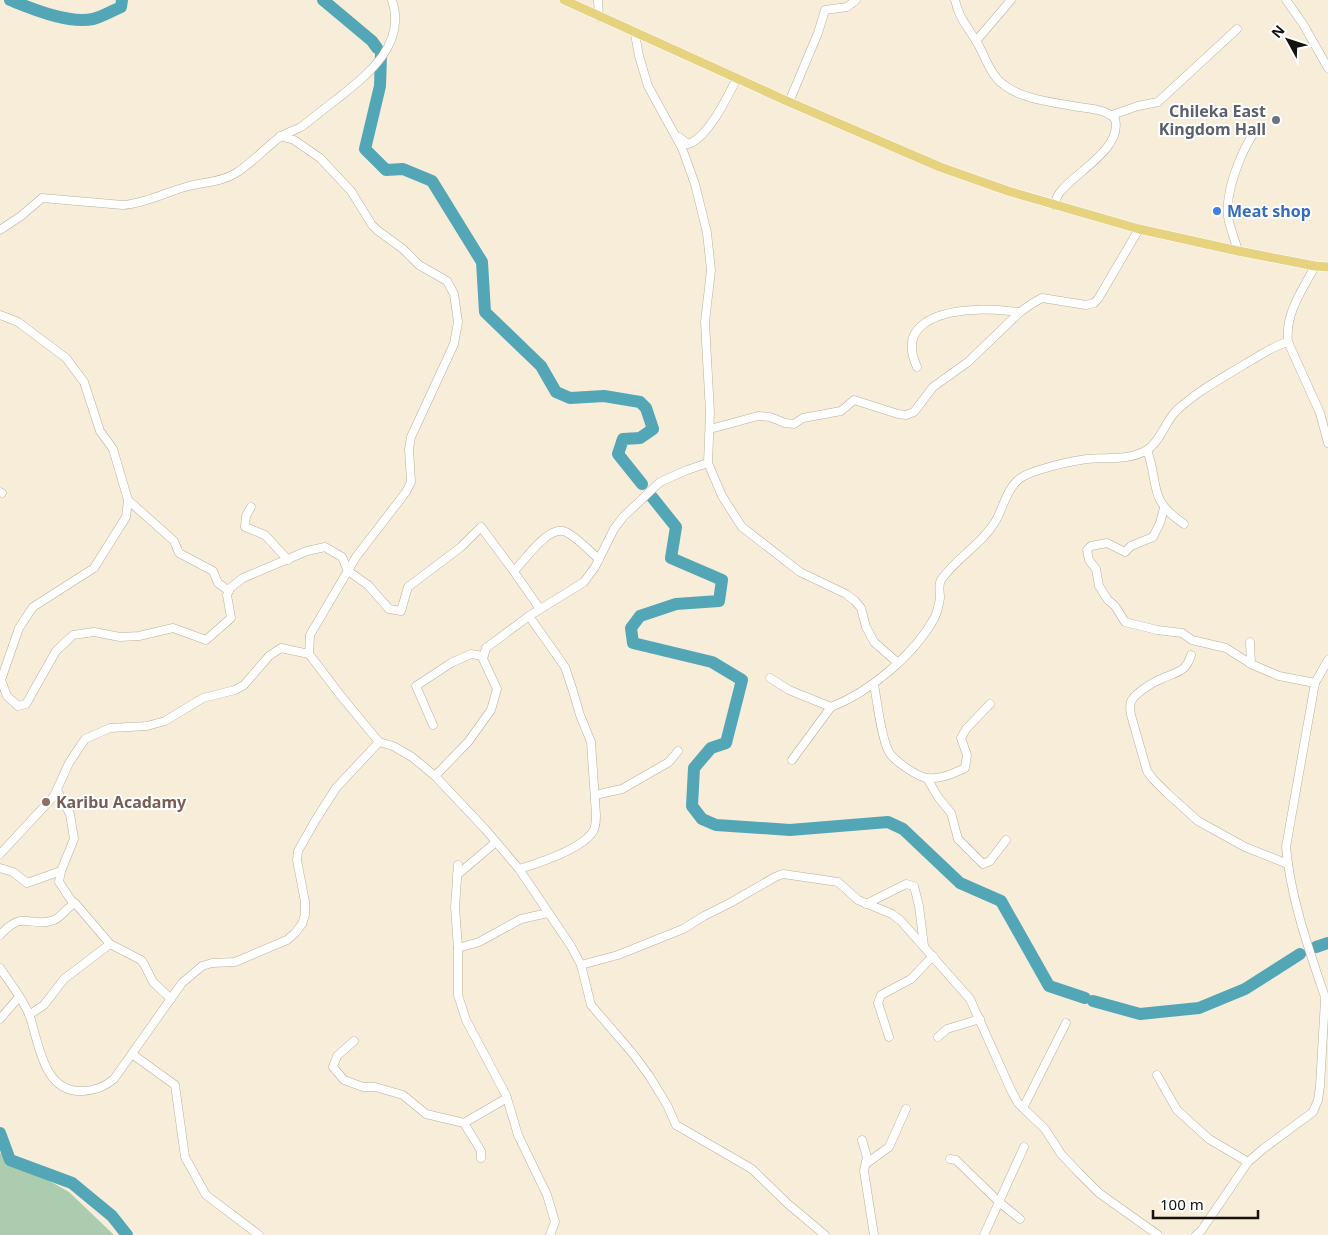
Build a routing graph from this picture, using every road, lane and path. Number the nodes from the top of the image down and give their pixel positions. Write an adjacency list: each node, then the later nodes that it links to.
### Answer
1 (392, 0): 18 (street)
2 (564, 0): 8 (main road)
3 (598, 0): 8 (street)
4 (856, 0): 14 (street)
5 (955, 0): 11 (street)
6 (1011, 0): 11 (street)
7 (1286, 0): 12 (street)
8 (599, 17): 10 (main road)
9 (1237, 29): 15 (street)
10 (635, 34): 13 (main road); 16 (street)
11 (976, 41): 15 (street)
12 (1328, 68)
13 (737, 78): 14 (main road); 16 (street)
14 (789, 102): 19 (main road)
15 (1112, 115): 19 (street)
16 (672, 128): 29 (street)
17 (1255, 131): 22 (street)
18 (280, 136): 21 (street); 39 (street)
19 (1054, 205): 20 (main road)
20 (1139, 229): 22 (main road); 25 (street)
21 (0, 230)
22 (1238, 251): 23 (main road)
23 (1315, 266): 24 (main road); 27 (street)
24 (1328, 267)
25 (1020, 312): 28 (street); 29 (street)
26 (0, 315): 33 (street)
27 (1288, 342): 30 (street); 31 (street)
28 (917, 367)
29 (710, 429): 32 (street)
30 (1328, 443)
31 (1147, 450): 35 (street); 49 (street)
32 (708, 463): 37 (street); 49 (street)
33 (128, 500): 41 (street); 41 (street)
34 (252, 507): 38 (street)
35 (1164, 508): 36 (street); 50 (street)
36 (1184, 524)
37 (600, 559): 40 (street); 42 (street)
38 (288, 560): 39 (street); 41 (street)
39 (348, 570): 40 (street); 45 (street)
40 (514, 571): 42 (street)
41 (228, 591)
42 (540, 610): 43 (street)
43 (529, 616): 47 (street); 63 (street)
44 (1250, 642): 50 (street)
45 (309, 654): 57 (street); 62 (street)
46 (1191, 655): 67 (street)
47 (483, 656): 56 (street); 60 (street)
48 (1328, 660): 52 (street)
49 (898, 662): 53 (street)
50 (1251, 664): 52 (street)
51 (770, 678): 55 (street)
52 (1315, 683): 67 (street)
53 (874, 684): 55 (street); 61 (street)
54 (990, 704): 61 (street)
55 (831, 707): 59 (street)
56 (433, 725)
57 (380, 742): 60 (street); 85 (street)
58 (678, 751): 63 (street)
59 (792, 760)
60 (435, 776): 65 (street)
61 (927, 778): 64 (street)
62 (57, 790): 66 (street); 71 (street)
63 (595, 795): 70 (street)
64 (1006, 840)
65 (496, 842): 70 (street); 72 (street)
66 (0, 854)
67 (1288, 864): 83 (street)
68 (458, 865): 72 (street)
69 (0, 868): 71 (street)
70 (519, 869): 75 (street)
71 (61, 871): 73 (street)
72 (457, 875): 79 (street)
73 (73, 903): 76 (street); 77 (street)
74 (866, 904): 78 (street); 78 (street); 81 (street)
75 (548, 913): 79 (street); 81 (street)
76 (0, 934)
77 (110, 944): 85 (street); 87 (street)
78 (924, 946): 80 (street)
79 (458, 948): 96 (street)
80 (933, 956): 89 (street); 91 (street)
81 (581, 965): 110 (street)
82 (0, 968): 84 (street)
83 (1325, 997): 86 (street); 104 (street)
84 (19, 998): 87 (street); 88 (street)
85 (171, 998): 94 (street)
86 (1328, 1006)
87 (29, 1015): 94 (street)
88 (0, 1019)
89 (980, 1019): 92 (street); 97 (street)
90 (1066, 1024): 97 (street)
91 (889, 1037)
92 (938, 1037)
93 (354, 1041): 99 (street)
94 (132, 1054): 108 (street)
95 (1157, 1075): 104 (street)
96 (507, 1098): 99 (street); 109 (street)
97 (1023, 1108): 113 (street)
98 (906, 1109): 105 (street)
99 (464, 1123): 102 (street)
100 (862, 1140): 105 (street)
101 (1024, 1147): 106 (street)
102 (481, 1158)
103 (950, 1159): 106 (street)
104 (1248, 1162): 114 (street)
105 (867, 1163): 111 (street)
106 (999, 1202): 107 (street); 112 (street)
107 (1020, 1219)
108 (259, 1235)
109 (550, 1235)
110 (825, 1235)
111 (874, 1235)
112 (984, 1235)
113 (1158, 1235)
114 (1196, 1235)

